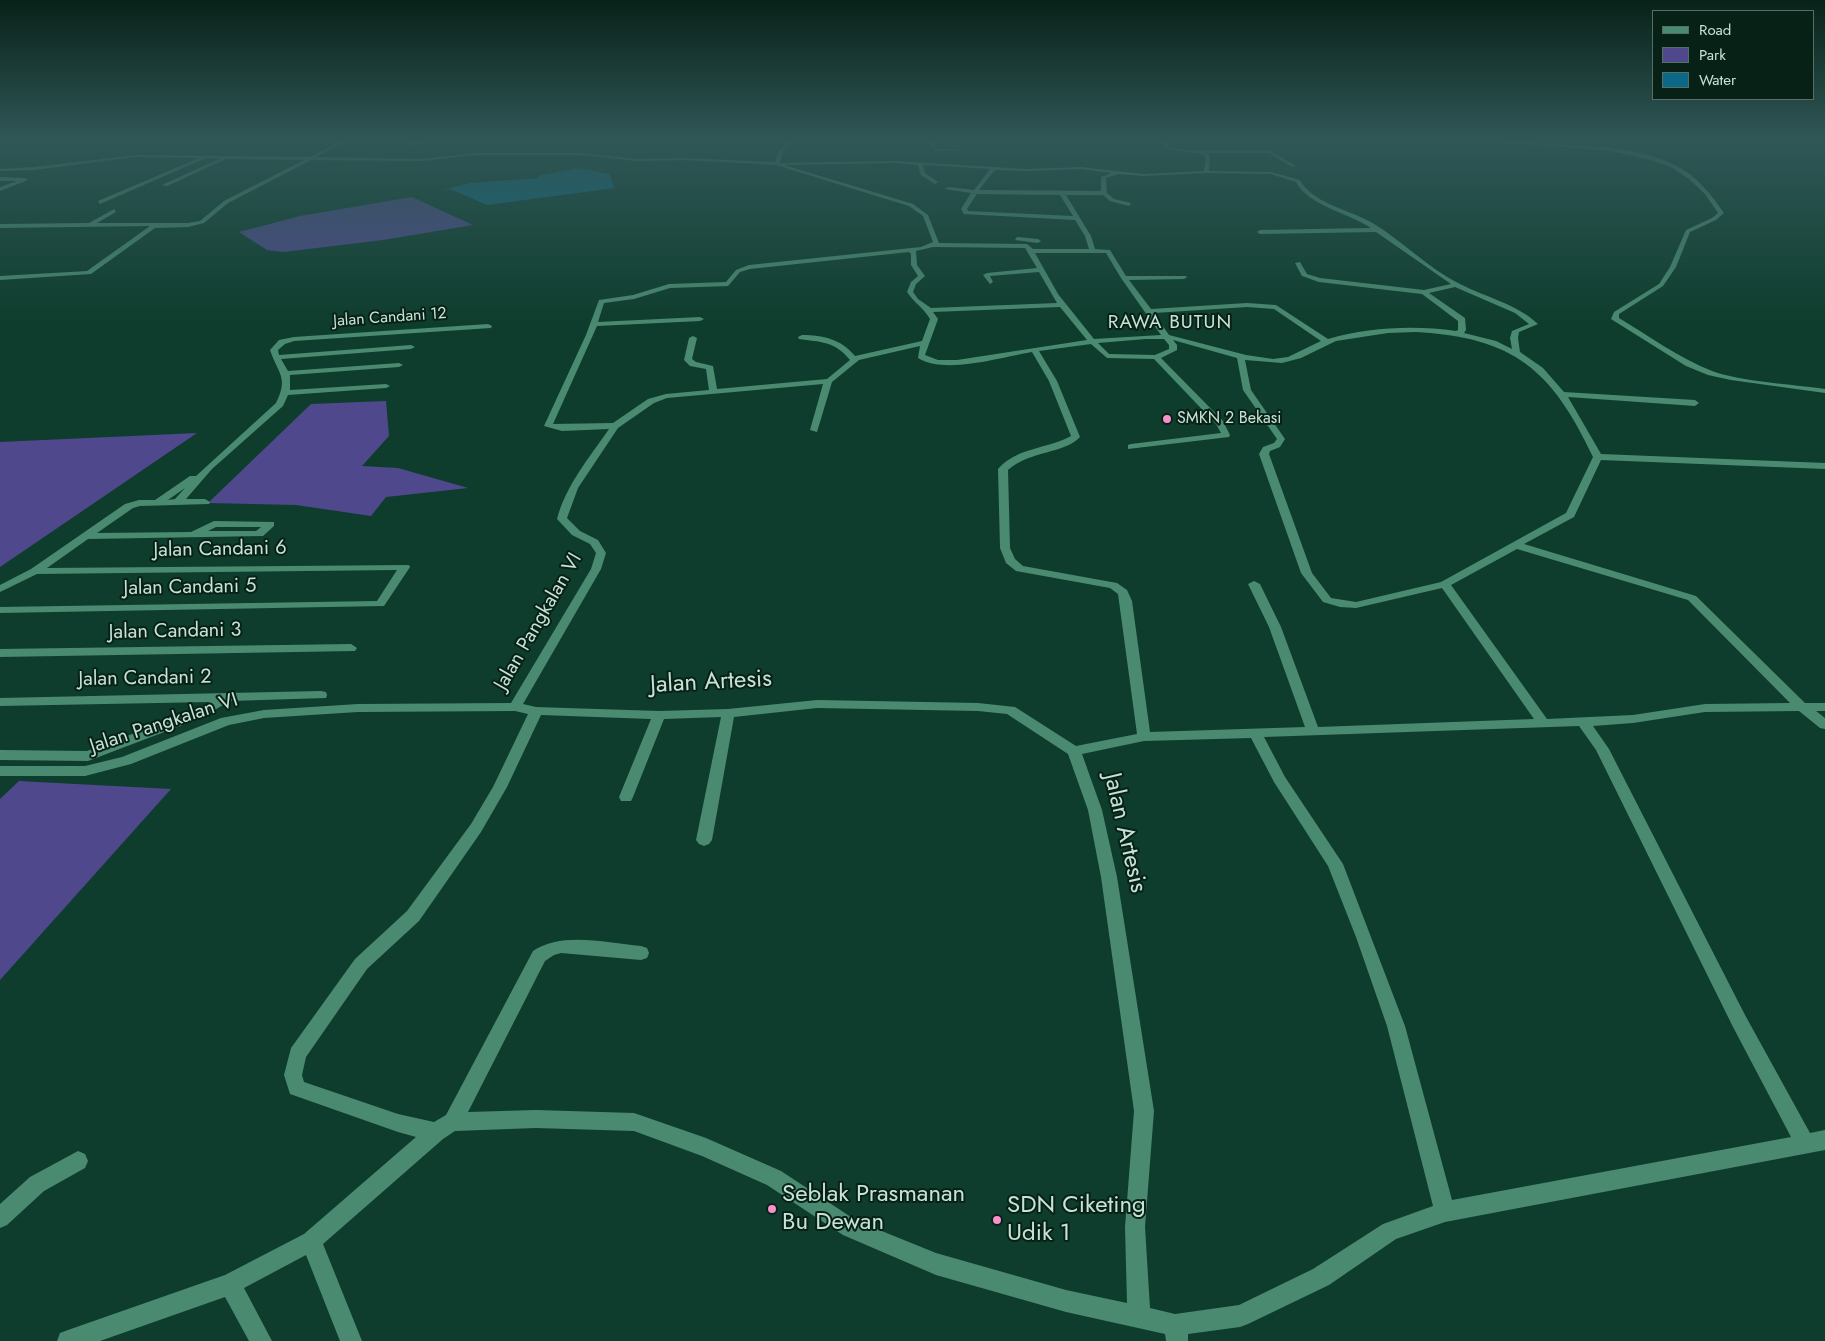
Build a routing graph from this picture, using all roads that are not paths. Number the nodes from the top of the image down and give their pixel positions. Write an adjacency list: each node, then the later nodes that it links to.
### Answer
1 (227, 202): 13 (street)
2 (899, 202): 18 (street)
3 (968, 202): 10 (street)
4 (1067, 202): 10 (street)
5 (1119, 202): 8 (street)
6 (1321, 202): 14 (street)
7 (1715, 202): 58 (street)
8 (1129, 204)
9 (114, 211): 11 (street)
10 (1076, 218): 21 (street)
11 (88, 225): 12 (street); 13 (street)
12 (0, 226)
13 (154, 226): 25 (street)
14 (1379, 230): 15 (street); 29 (street)
15 (1260, 232)
16 (1005, 239): 17 (street); 18 (street); 19 (street)
17 (1038, 241)
18 (934, 243): 19 (street); 20 (street)
19 (1012, 245): 22 (street)
20 (910, 250): 34 (street); 37 (street)
21 (1092, 250): 22 (street); 27 (street)
22 (1031, 251): 24 (street)
23 (1298, 263): 30 (street)
24 (1041, 270): 28 (street); 32 (street)
25 (0, 277)
26 (1184, 277): 27 (street)
27 (1124, 278): 35 (street)
28 (990, 282)
29 (1456, 285): 30 (street); 48 (street)
30 (1424, 292): 39 (street)
31 (1222, 296): 33 (street)
32 (1063, 305): 34 (street); 43 (street)
33 (1233, 306): 35 (street); 44 (street)
34 (929, 310): 45 (street)
35 (1150, 311): 41 (street)
36 (700, 320): 37 (street)
37 (594, 324): 62 (street)
38 (488, 326): 49 (street, Jalan Candani 12)
39 (1458, 334): 44 (street); 48 (street)
40 (802, 337): 52 (street)
41 (1166, 337): 43 (street); 50 (street); 51 (street)
42 (692, 338): 57 (street)
43 (1093, 341): 47 (street); 50 (street)
44 (1326, 341): 51 (street)
45 (922, 343): 47 (street); 52 (street)
46 (411, 347): 49 (street)
47 (1034, 350): 96 (street)
48 (1516, 352): 60 (street)
49 (277, 357): 54 (street)
50 (1156, 357): 64 (street)
51 (1241, 357): 76 (street)
52 (853, 359): 55 (street)
53 (399, 365): 54 (street)
54 (288, 373): 59 (street)
55 (828, 381): 57 (street, Jalan Pangkalan VI); 63 (street)
56 (386, 386): 59 (street)
57 (713, 391): 62 (street, Jalan Pangkalan VI)
58 (1825, 391)
59 (287, 393): 67 (street)
60 (1561, 394): 61 (street); 65 (street)
61 (1695, 403)
62 (615, 426): 86 (street, Jalan Pangkalan VI)
63 (814, 430)
64 (1131, 447)
65 (1598, 457): 66 (street); 73 (street)
66 (1825, 466)
67 (209, 467): 69 (street); 70 (street)
68 (205, 502): 70 (street)
69 (156, 503): 70 (street); 72 (street)
70 (177, 503)
71 (193, 535): 71 (street); 72 (street)
72 (88, 536): 74 (street)
73 (1515, 545): 76 (street); 85 (street)
74 (35, 571): 77 (street); 78 (street, Jalan Candani 6)
75 (1254, 584): 94 (street)
76 (1445, 584): 92 (street)
77 (0, 589)
78 (380, 604): 79 (street, Jalan Candani 5)
79 (0, 610)
80 (351, 648): 81 (street, Jalan Candani 3)
81 (0, 653)
82 (321, 695): 83 (street, Jalan Candani 2)
83 (227, 697): 84 (street, Jalan Candani 2); 98 (street)
84 (0, 702)
85 (1800, 706): 87 (street); 91 (street); 93 (street)
86 (516, 707): 88 (street, Jalan Artesis); 99 (street, Jalan Pangkalan VI)
87 (1825, 707)
88 (536, 711): 90 (street, Jalan Artesis); 105 (street)
89 (728, 713): 90 (street, Jalan Artesis); 97 (street, Jalan Artesis); 103 (street)
90 (659, 715): 102 (street)
91 (1583, 722): 92 (street); 106 (street)
92 (1543, 724): 94 (street)
93 (1825, 725)
94 (1313, 731): 95 (street)
95 (1255, 733): 96 (street); 108 (street)
96 (1144, 737): 97 (street)
97 (1074, 751): 112 (street, Jalan Artesis)
98 (0, 756)
99 (18, 770): 100 (street, Jalan Pangkalan VI); 101 (street)
100 (0, 771)
101 (0, 781)
102 (626, 798)
103 (704, 840)
104 (641, 952): 105 (street)
105 (445, 1127): 110 (street); 112 (street)
106 (1815, 1142): 108 (street)
107 (78, 1161): 109 (street)
108 (1444, 1212): 113 (street)
109 (0, 1218)
110 (311, 1241): 111 (street); 116 (street)
111 (230, 1284): 114 (street); 115 (street)
112 (1139, 1317): 113 (street)
113 (1176, 1333)
114 (68, 1341)
115 (261, 1341)
116 (350, 1341)

